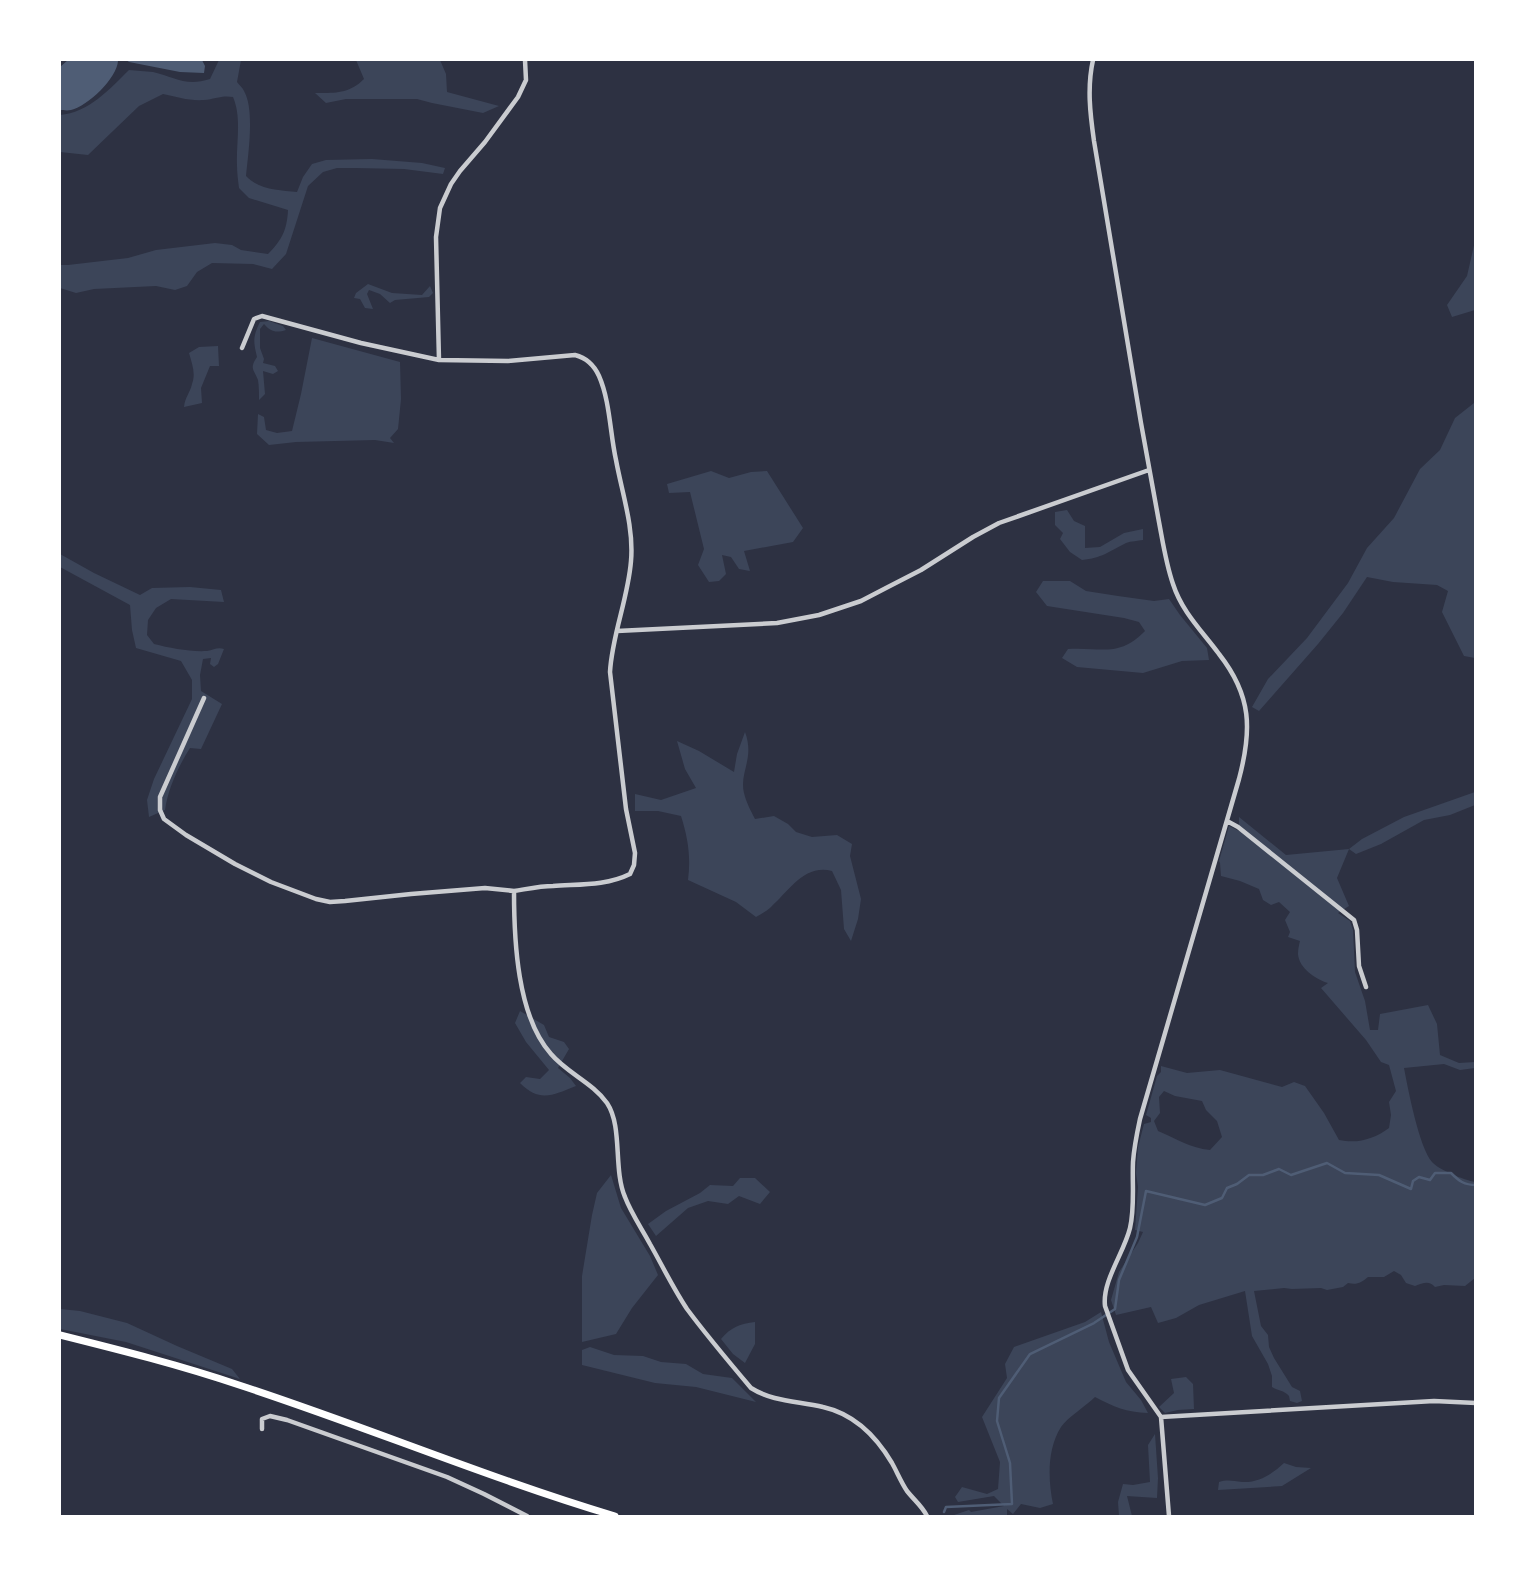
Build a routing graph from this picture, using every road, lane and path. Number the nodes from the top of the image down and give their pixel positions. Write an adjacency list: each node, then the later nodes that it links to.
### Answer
1 (525, 60): 4 (street)
2 (1094, 60): 5 (street)
3 (242, 348): 4 (street)
4 (439, 360): 6 (street)
5 (1149, 470): 6 (street); 8 (street)
6 (617, 631): 9 (street)
7 (204, 698): 9 (street)
8 (1227, 821): 10 (street); 13 (street)
9 (514, 891): 17 (street)
10 (1366, 987)
11 (60, 1335): 16 (main road)
12 (1475, 1403): 13 (street)
13 (1161, 1417): 18 (street)
14 (262, 1429): 15 (street)
15 (527, 1517)
16 (615, 1517)
17 (927, 1517)
18 (1169, 1517)

